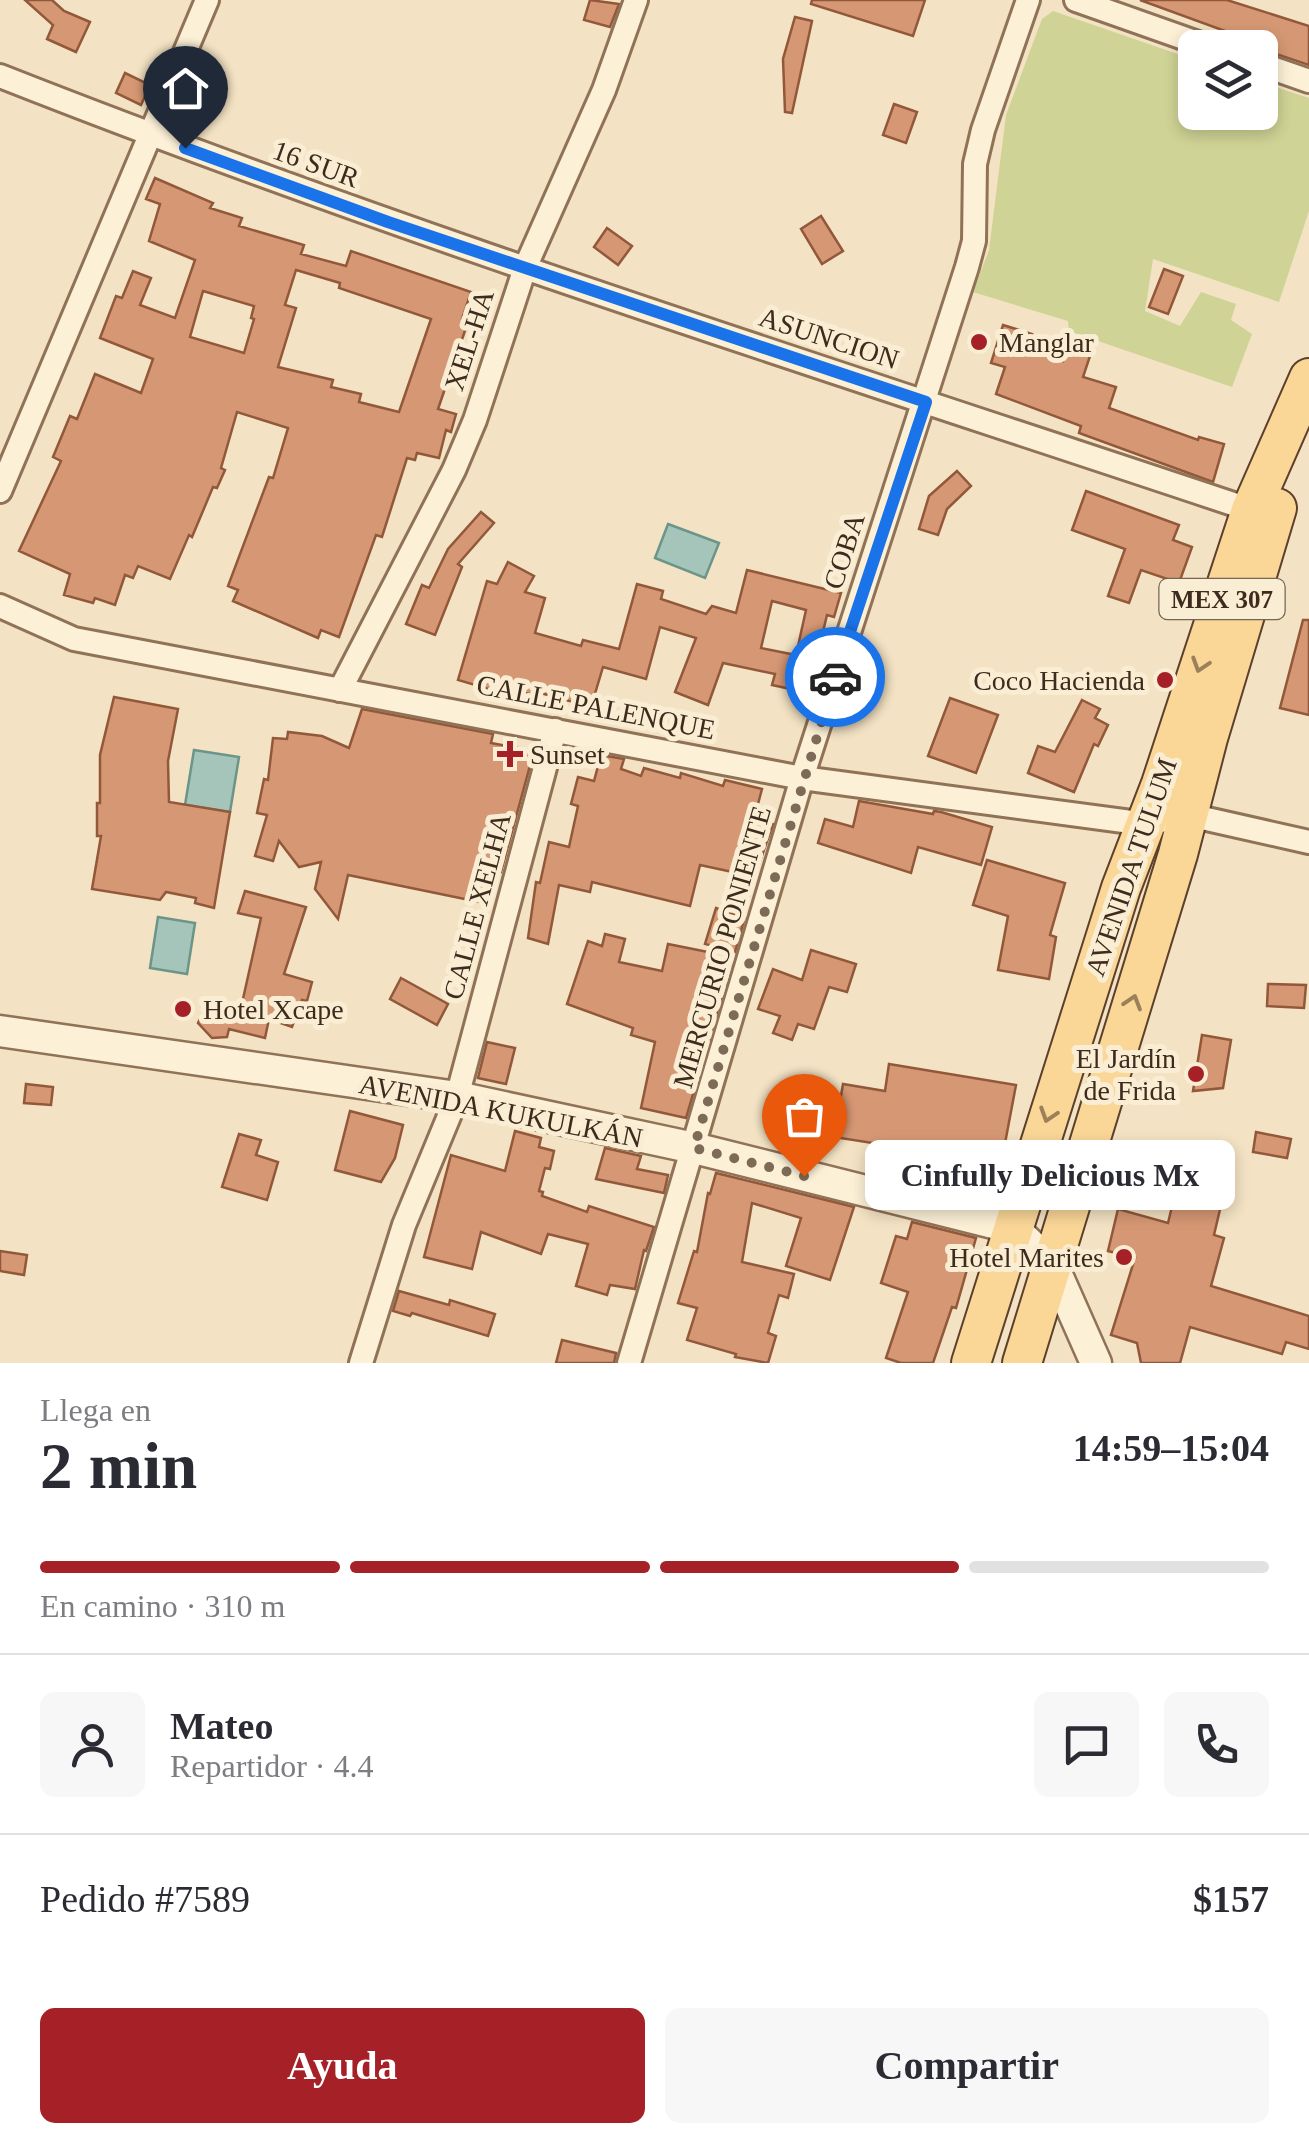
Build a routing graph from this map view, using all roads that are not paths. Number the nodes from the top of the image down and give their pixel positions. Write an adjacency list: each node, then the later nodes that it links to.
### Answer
1 (206, 0): 9 (street)
2 (636, 0): 11 (street, XEL-HA)
3 (1028, 0): 14 (street, COBA)
4 (1076, 0): 5 (street)
5 (1178, 36)
6 (1278, 71): 8 (street)
7 (0, 76): 9 (street, 16 SUR)
8 (1309, 82)
9 (151, 136): 10 (street, 16 SUR); 15 (street)
10 (388, 222): 11 (street, ASUNCION)
11 (525, 268): 14 (street, ASUNCION); 18 (street, XEL-HA)
12 (1309, 378): 16 (main road, AVENIDA TULUM / MEX 307)
13 (1309, 387): 21 (main road, AVENIDA TULUM / MEX 307)
14 (926, 402): 16 (street, ASUNCION); 20 (street, COBA)
15 (0, 491)
16 (1251, 510): 22 (main road, AVENIDA TULUM / MEX 307, one-way to 22)
17 (0, 606): 18 (street, CALLE PALENQUE)
18 (340, 690): 19 (street, CALLE PALENQUE)
19 (555, 730): 20 (street, CALLE PALENQUE); 25 (street, CALLE XELHA)
20 (802, 778): 22 (street, CALLE PALENQUE); 26 (street, MERCURIO PONIENTE)
21 (1188, 815): 22 (street, CALLE PALENQUE); 23 (street); 28 (main road, AVENIDA TULUM / MEX 307, one-way to 21)
22 (1146, 824): 27 (main road, AVENIDA TULUM / MEX 307, one-way to 27)
23 (1309, 842)
24 (0, 1031): 25 (street, AVENIDA KUKULKÁN)
25 (457, 1098): 26 (street, AVENIDA KUKULKÁN); 29 (street, CALLE XELHA)
26 (694, 1148): 27 (street, AVENIDA KUKULKÁN); 30 (street, MERCURIO PONIENTE)
27 (1012, 1228): 28 (street, AVENIDA KUKULKÁN); 31 (main road, AVENIDA TULUM / MEX 307)
28 (1053, 1266): 32 (main road, AVENIDA TULUM / MEX 307); 33 (street, AVENIDA KUKULKÁN)
29 (360, 1363)
30 (629, 1363)
31 (971, 1363)
32 (1022, 1363)
33 (1096, 1363)

